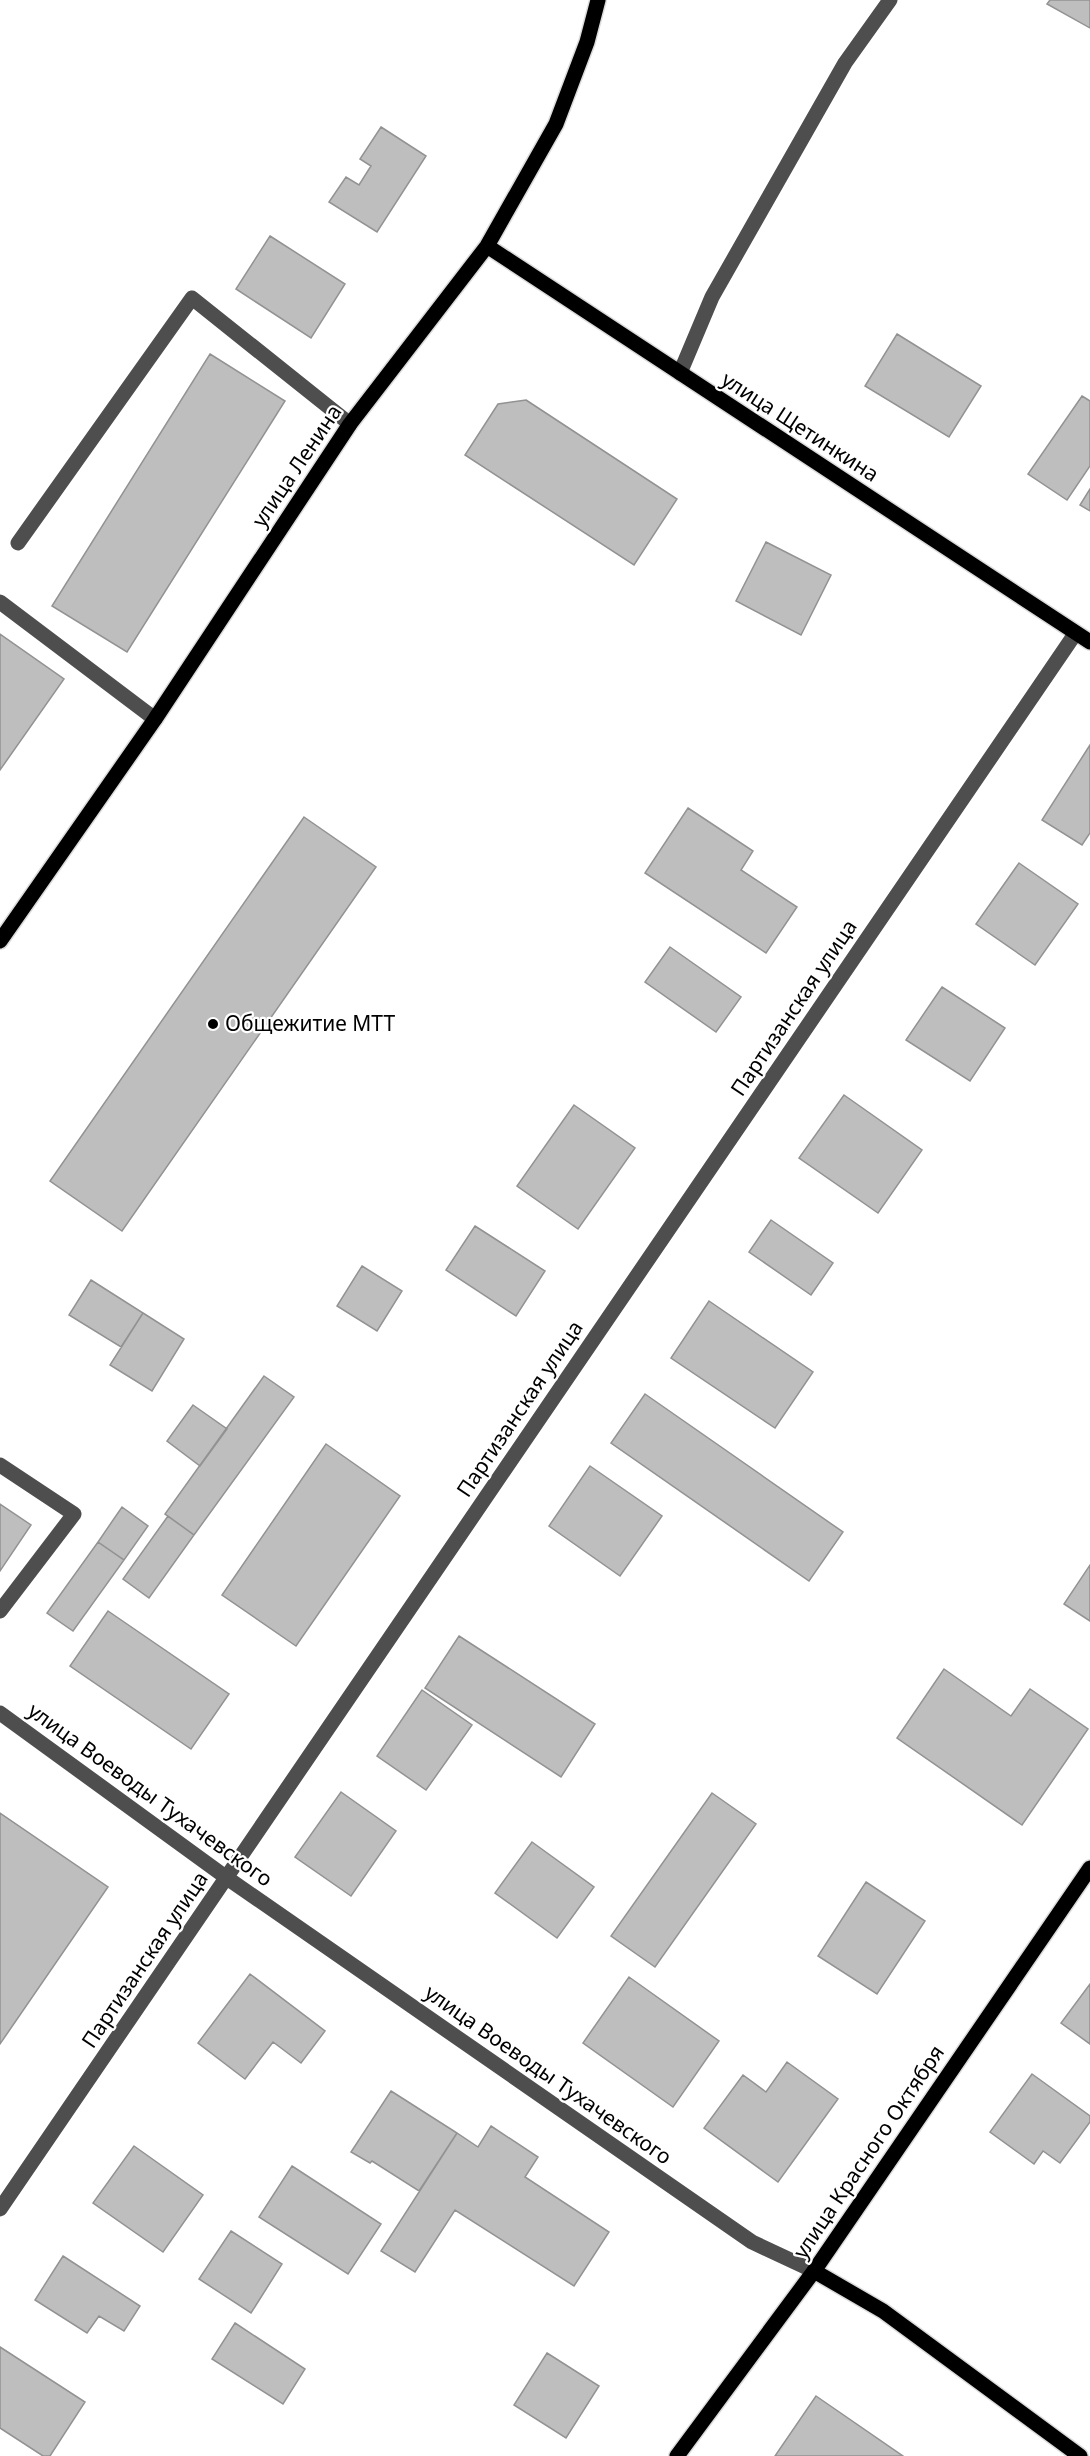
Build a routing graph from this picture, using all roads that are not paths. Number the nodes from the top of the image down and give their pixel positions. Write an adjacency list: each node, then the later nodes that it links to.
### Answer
1 (598, 0): 3 (main road, улица Ленина)
2 (890, 0): 4 (street)
3 (487, 246): 4 (main road, улица Щетинкина); 5 (main road, улица Ленина)
4 (680, 372): 8 (main road, улица Щетинкина)
5 (350, 424): 6 (street); 10 (main road, улица Ленина)
6 (18, 543)
7 (0, 602): 10 (street)
8 (1076, 634): 9 (main road, улица Щетинкина); 16 (street, Партизанская улица)
9 (1090, 642)
10 (154, 719): 11 (main road, улица Ленина)
11 (0, 941)
12 (0, 1465): 13 (street)
13 (0, 1611)
14 (0, 1713): 16 (street, улица Воеводы Тухачевского)
15 (1090, 1868): 18 (main road, улица Красного Октября)
16 (227, 1878): 17 (street, Партизанская улица); 18 (street, улица Воеводы Тухачевского)
17 (0, 2208)
18 (814, 2271): 19 (main road, улица Красного Октября); 20 (main road, улица Воеводы Тухачевского)
19 (677, 2456)
20 (1080, 2456)

